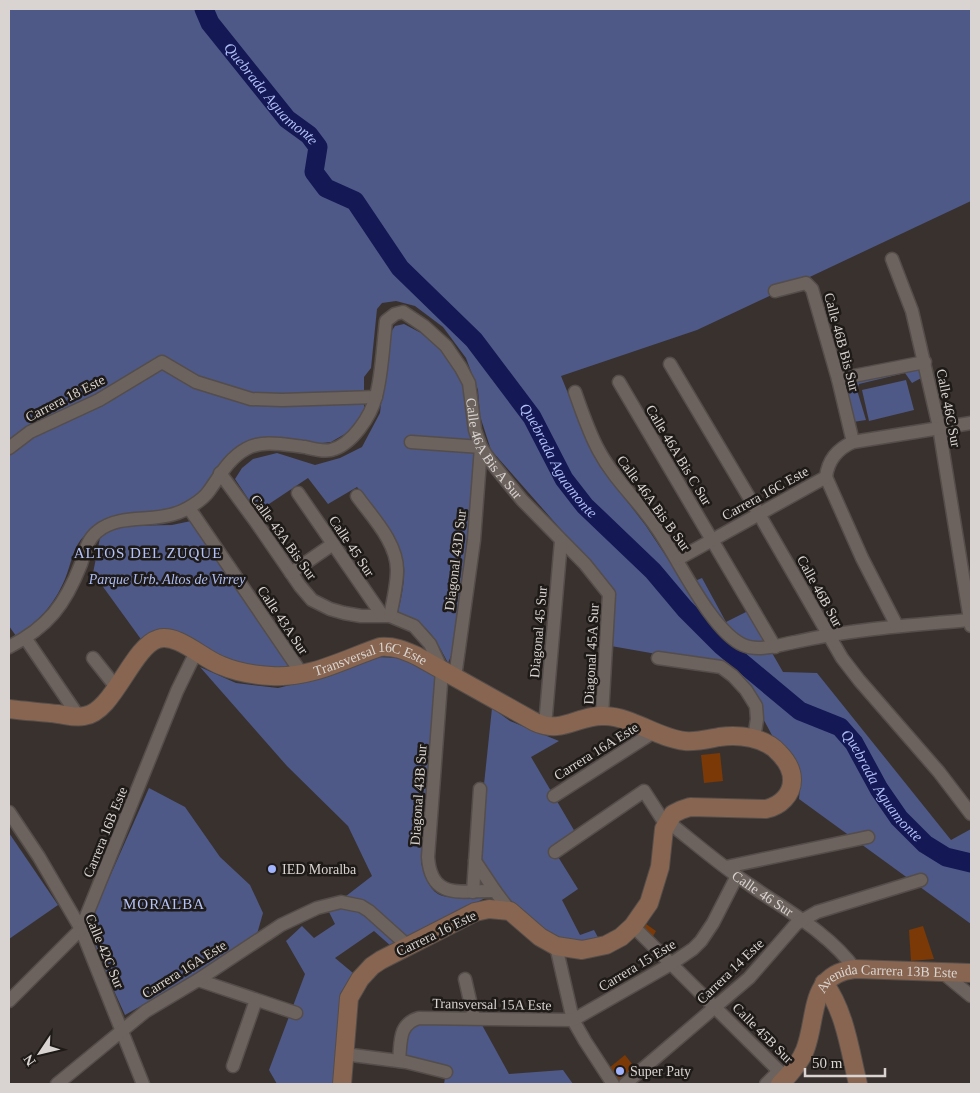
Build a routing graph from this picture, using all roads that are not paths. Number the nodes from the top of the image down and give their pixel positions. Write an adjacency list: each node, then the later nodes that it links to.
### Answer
1 (892, 259): 3 (street, Calle 46C Sur)
2 (775, 292): 5 (street, Calle 46B Bis Sur)
3 (925, 362): 5 (street); 10 (street, Calle 46C Sur)
4 (670, 364): 20 (street, Calle 46B Sur)
5 (838, 379): 12 (street, Calle 46B Bis Sur)
6 (619, 382): 21 (street, Calle 46A Bis C Sur)
7 (575, 392): 24 (street, Calle 46A Bis B Sur)
8 (376, 397): 13 (street, Calle 46A Bis A Sur); 14 (street, Carrera 18 Este); 15 (street)
9 (971, 423): 10 (street, Carrera 16C Este)
10 (939, 427): 12 (street, Carrera 16C Este); 28 (street, Calle 46C Sur)
11 (411, 442): 13 (street)
12 (852, 442): 16 (street, Carrera 16C Este)
13 (481, 447): 22 (street, Calle 46A Bis A Sur); 37 (street, Diagonal 43D Sur)
14 (9, 448)
15 (220, 474): 19 (street); 25 (street, Calle 43A Bis Sur)
16 (826, 477): 20 (street, Carrera 16C Este); 29 (street)
17 (298, 493): 23 (street, Calle 45 Sur)
18 (357, 496): 27 (street)
19 (188, 508): 31 (street); 38 (street, Calle 43A Sur)
20 (760, 514): 21 (street, Carrera 16C Este); 30 (street, Calle 46B Sur)
21 (712, 540): 24 (street, Carrera 16C Este); 32 (street, Calle 46A Bis C Sur)
22 (561, 541): 26 (street, Calle 46A Bis A Sur); 43 (street, Diagonal 45 Sur)
23 (334, 544): 25 (street); 27 (street, Calle 45 Sur)
24 (678, 559): 32 (street, Calle 46A Bis B Sur)
25 (291, 573): 27 (street, Calle 43A Bis Sur)
26 (609, 594): 41 (street, Diagonal 45A Sur)
27 (386, 615): 37 (street)
28 (971, 622): 29 (street)
29 (897, 626): 30 (street)
30 (828, 635): 32 (street); 49 (street, Calle 46B Sur)
31 (26, 639): 33 (street); 42 (street)
32 (775, 646)
33 (9, 647)
34 (196, 652): 38 (street, Transversal 16C Este); 39 (street, Transversal 16C Este); 62 (street, Carrera 16B Este)
35 (93, 658): 39 (street)
36 (658, 658): 45 (street)
37 (448, 673): 38 (street, Transversal 16C Este); 43 (street, Transversal 16C Este); 58 (street, Diagonal 43B Sur)
38 (302, 674)
39 (116, 687): 42 (street, Transversal 16C Este)
40 (9, 709): 42 (street, Transversal 16C Este)
41 (602, 715): 43 (street); 44 (street)
42 (78, 717)
43 (545, 726)
44 (654, 732): 45 (street); 47 (street, Carrera 16A Este)
45 (754, 738): 50 (street)
46 (480, 789): 53 (street)
47 (554, 796)
48 (9, 812): 62 (street, Calle 42C Sur)
49 (971, 814)
50 (667, 823): 52 (street, Calle 46 Sur); 54 (street, Calle 46 Sur); 61 (street)
51 (868, 837): 54 (street)
52 (555, 852)
53 (475, 861): 57 (street); 58 (street)
54 (726, 867): 55 (street, Calle 46 Sur)
55 (737, 876): 60 (street, Calle 46 Sur); 65 (street, Carrera 15 Este)
56 (921, 880): 60 (street, Carrera 14 Este)
57 (495, 891): 58 (street, Diagonal 43B Sur); 59 (street)
58 (472, 892)
59 (510, 911): 63 (street, Carrera 16 Este); 64 (street)
60 (801, 920): 66 (street, Calle 46 Sur); 75 (street, Carrera 14 Este)
61 (633, 926): 64 (street); 65 (street, Calle 45B Sur)
62 (81, 929): 74 (street, Carrera 16B Este); 79 (street, Calle 42C Sur)
63 (408, 946): 70 (street, Carrera 16A Este); 80 (street, Carrera 16 Este)
64 (556, 946): 78 (street)
65 (671, 964): 75 (street, Calle 45B Sur); 78 (street, Carrera 15 Este)
66 (855, 969): 67 (street, Avenida Carrera 13B Este); 71 (street, Avenida Carrera 13B Este)
67 (944, 973): 68 (street, Avenida Carrera 13B Este); 72 (street)
68 (971, 973)
69 (465, 978): 77 (street)
70 (198, 980): 73 (street); 79 (street, Carrera 16A Este)
71 (824, 983): 84 (street, Avenida Carrera 13B Este); 91 (street)
72 (971, 996)
73 (256, 1000): 76 (street); 82 (street)
74 (9, 1001)
75 (715, 1008): 84 (street, Calle 45B Sur); 89 (street, Carrera 14 Este)
76 (296, 1013)
77 (474, 1018): 78 (street, Transversal 15A Este); 81 (street, Transversal 15A Este)
78 (573, 1020): 88 (street)
79 (121, 1031): 85 (street, Carrera 16A Este); 86 (street, Calle 42C Sur)
80 (344, 1054): 81 (street); 87 (street, Carrera 16 Este)
81 (399, 1061): 83 (street)
82 (233, 1066)
83 (446, 1072)
84 (782, 1078): 90 (street)
85 (57, 1084)
86 (143, 1084)
87 (342, 1084)
88 (614, 1084)
89 (625, 1084)
90 (766, 1084)
91 (858, 1084)

